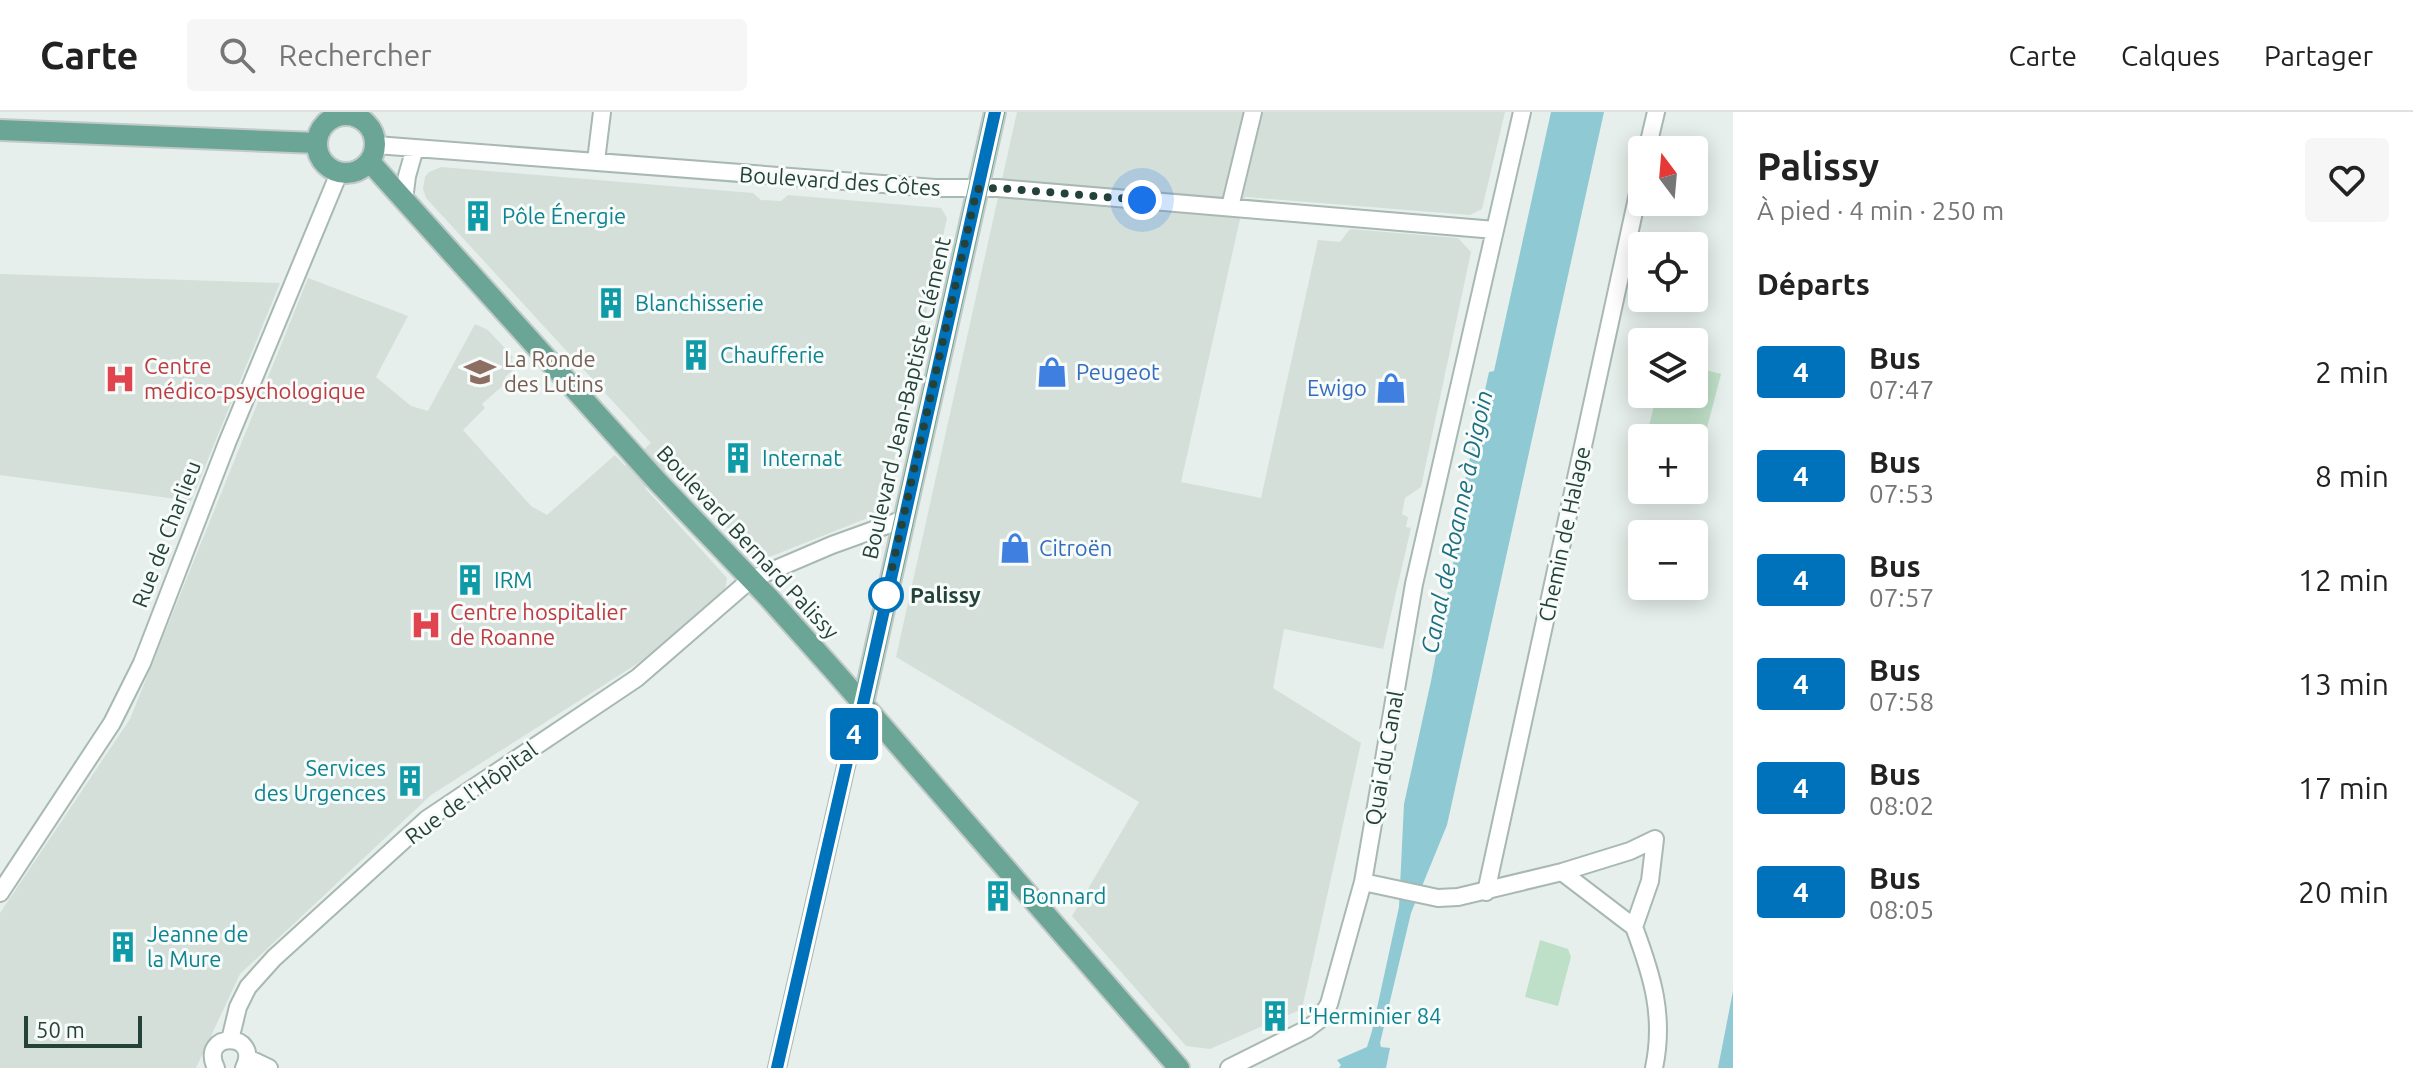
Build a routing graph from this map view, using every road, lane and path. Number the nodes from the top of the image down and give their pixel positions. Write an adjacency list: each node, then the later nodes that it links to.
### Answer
1 (602, 112): 12 (street)
2 (995, 112): 14 (main road, Boulevard Jean-Baptiste Clément)
3 (1253, 112): 16 (street)
4 (1522, 112): 18 (street, Quai du Canal)
5 (1656, 112): 8 (street)
6 (362, 115): 9 (main road); 11 (main road)
7 (0, 130): 9 (main road)
8 (1650, 136)
9 (317, 143): 13 (main road)
10 (415, 148): 11 (street, Boulevard des Côtes); 12 (street, Boulevard des Côtes); 15 (street)
11 (373, 154): 13 (main road); 15 (main road, Boulevard Bernard Palissy)
12 (596, 161): 14 (street, Boulevard des Côtes)
13 (339, 173): 25 (street, Rue de Charlieu)
14 (977, 189): 16 (street, Boulevard des Côtes); 19 (main road, Boulevard Jean-Baptiste Clément)
15 (404, 200): 20 (main road, Boulevard Bernard Palissy)
16 (1230, 207): 18 (street, Boulevard des Côtes)
17 (1633, 216): 24 (street, Chemin de Halage)
18 (1495, 230): 23 (street, Quai du Canal)
19 (904, 519): 20 (street, Rue de l'Hôpital); 21 (main road, Boulevard Jean-Baptiste Clément)
20 (750, 580): 21 (main road, Boulevard Bernard Palissy); 27 (street, Rue de l'Hôpital)
21 (863, 704): 31 (street, Boulevard Jean-Baptiste Clément); 32 (main road, Boulevard Bernard Palissy)
22 (1562, 872): 24 (street); 26 (street); 26 (street)
23 (1363, 882): 24 (street); 33 (street, Quai du Canal)
24 (1486, 892)
25 (0, 893)
26 (1634, 927): 34 (street)
27 (230, 1040): 28 (street); 29 (street, Rue de l'Hôpital)
28 (246, 1063): 30 (street)
29 (216, 1068)
30 (269, 1068)
31 (777, 1068)
32 (1179, 1068)
33 (1229, 1068)
34 (1654, 1068)

